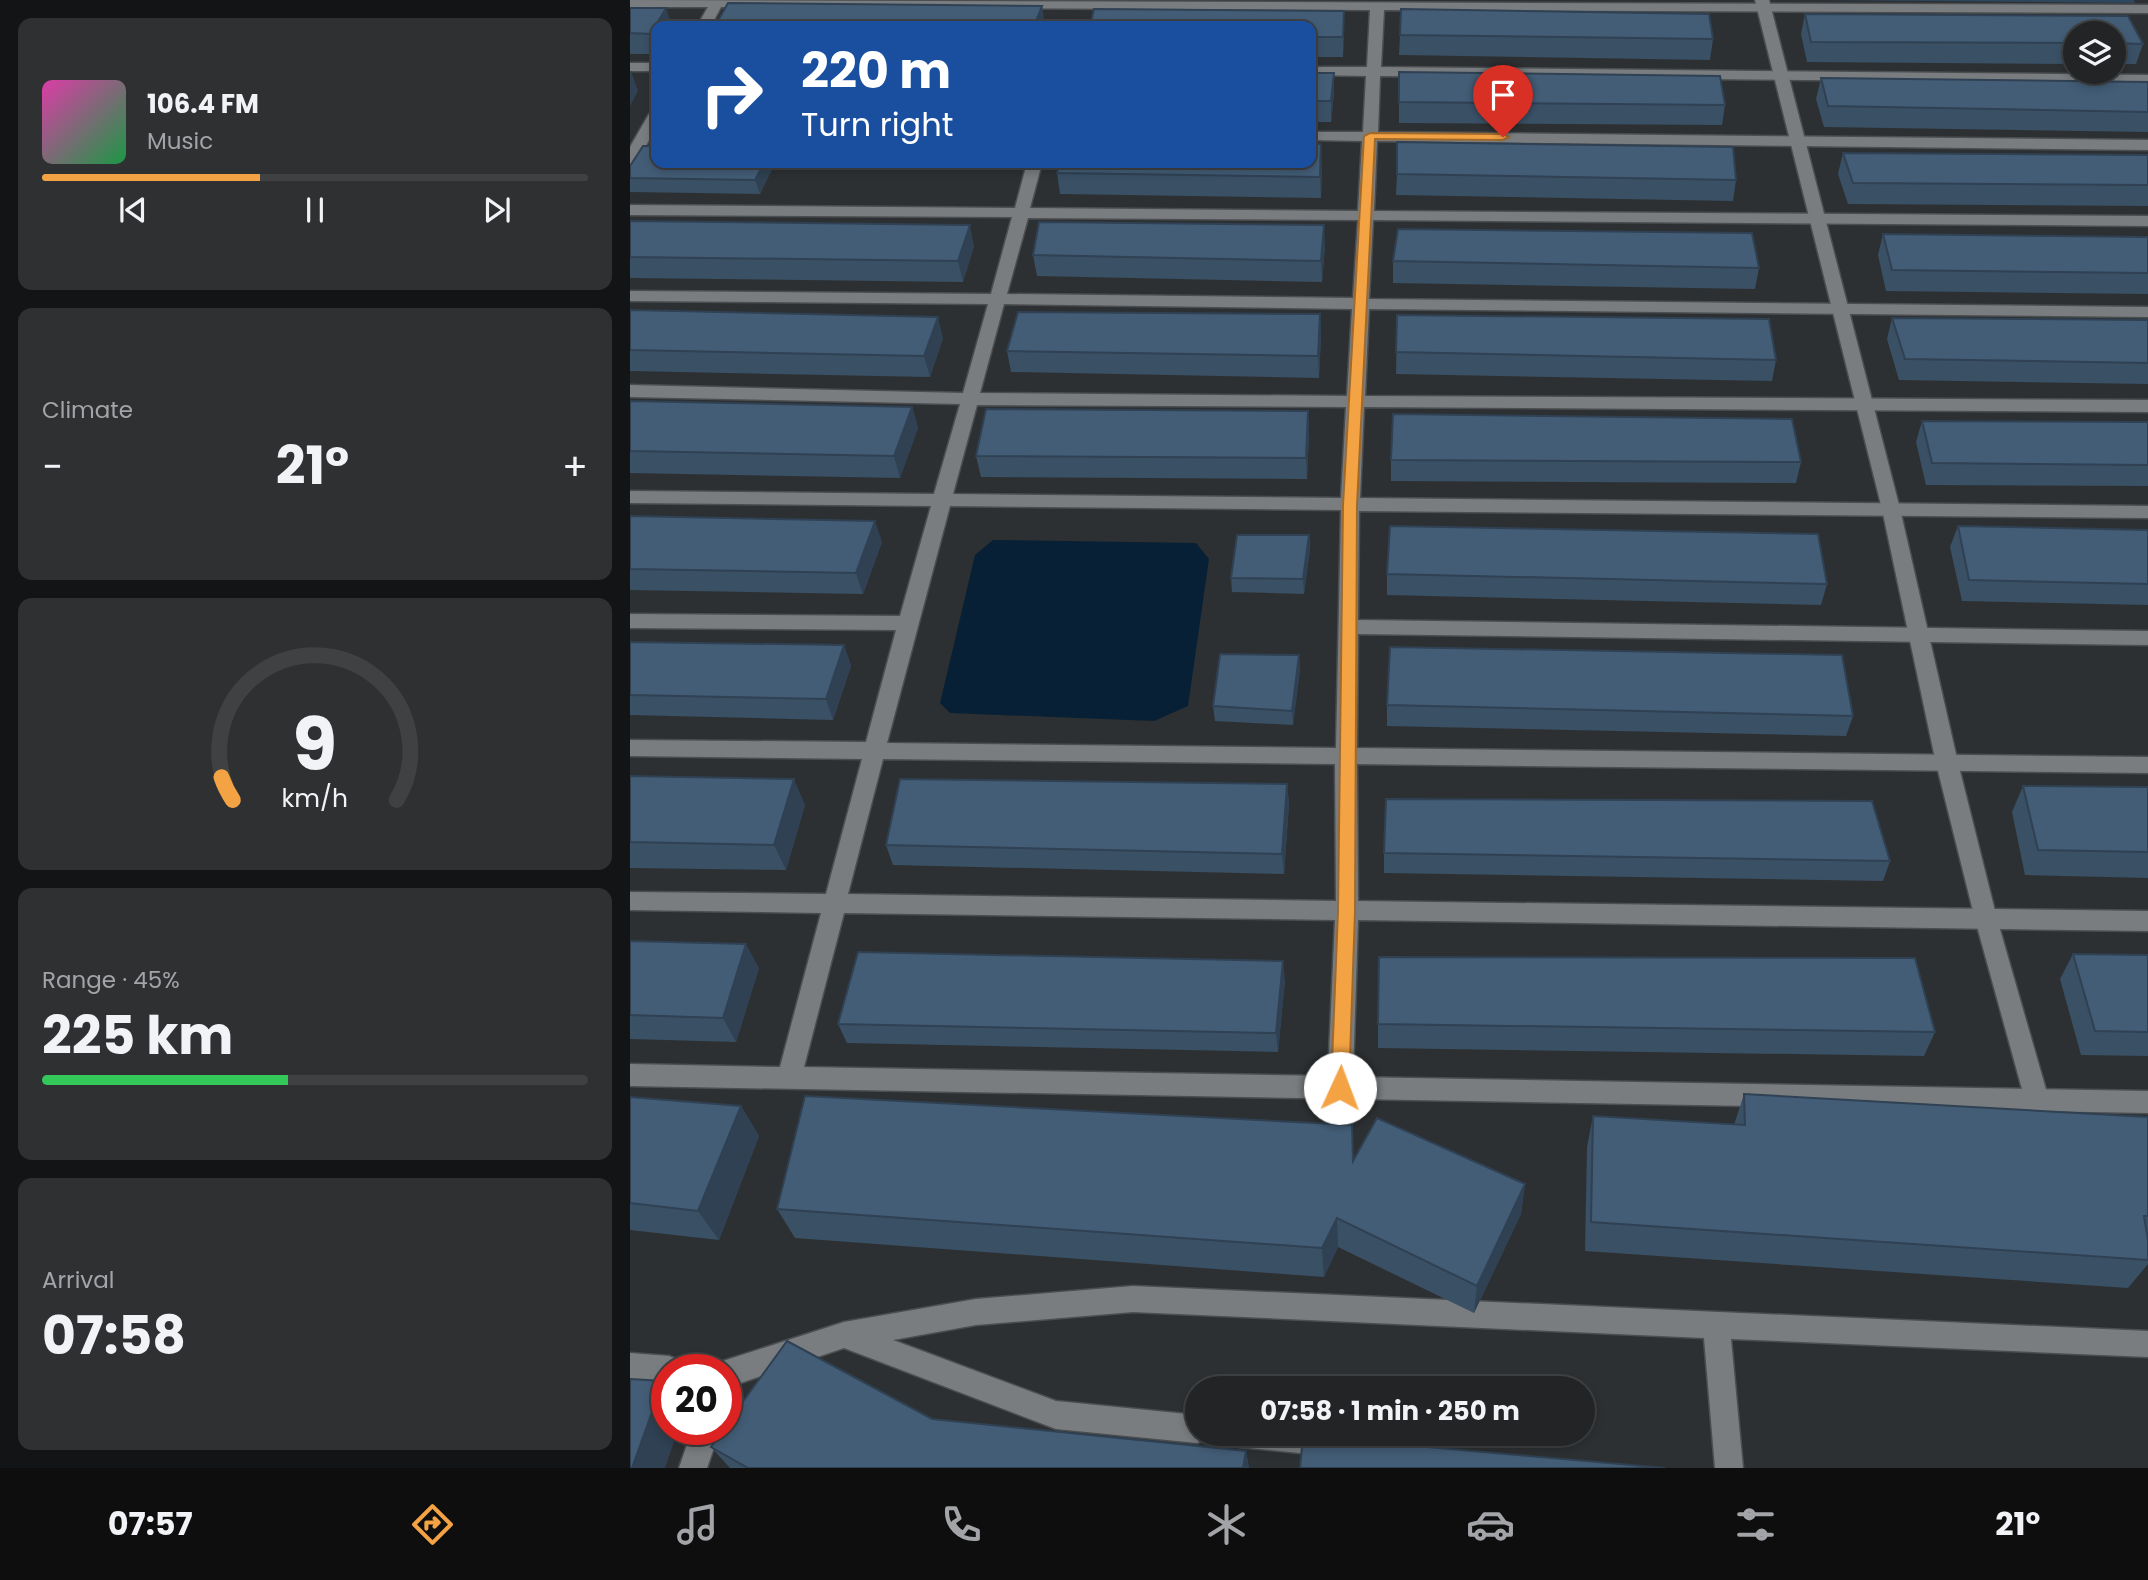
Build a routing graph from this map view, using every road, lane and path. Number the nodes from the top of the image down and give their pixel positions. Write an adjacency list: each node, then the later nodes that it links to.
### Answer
1 (630, 3): 2 (street)
2 (717, 3): 5 (street); 7 (street)
3 (1763, 4): 4 (street); 6 (street); 12 (street)
4 (1377, 6): 5 (street); 11 (street)
5 (1080, 7)
6 (2148, 9)
7 (707, 21)
8 (630, 66): 9 (street)
9 (651, 67)
10 (1316, 71): 11 (street)
11 (1373, 71): 12 (street); 17 (street)
12 (1781, 75): 13 (street); 18 (street)
13 (2148, 79)
14 (630, 132): 15 (street)
15 (651, 132): 20 (street)
16 (1316, 135): 17 (street)
17 (1370, 136): 18 (street); 24 (street)
18 (1797, 139): 19 (street); 25 (street)
19 (2148, 145)
20 (630, 161)
21 (1034, 168): 23 (street)
22 (630, 211): 23 (street)
23 (1021, 215): 24 (street); 28 (street)
24 (1365, 217): 25 (street); 29 (street)
25 (1817, 217): 26 (street); 30 (street)
26 (2148, 221)
27 (630, 296): 28 (street)
28 (998, 297): 29 (street); 33 (street)
29 (1360, 304): 30 (street); 34 (street)
30 (1840, 311): 31 (street); 35 (street)
31 (2148, 312)
32 (630, 391): 33 (street)
33 (970, 399): 34 (street); 38 (street)
34 (1355, 400): 35 (street); 39 (street)
35 (1864, 404): 36 (street); 40 (street)
36 (2148, 406)
37 (630, 497): 38 (street)
38 (942, 501): 39 (street); 43 (street)
39 (1350, 505): 40 (street); 44 (street)
40 (1891, 509): 41 (street); 45 (street)
41 (2148, 512)
42 (630, 621): 43 (street)
43 (908, 623): 48 (street)
44 (1348, 627): 45 (street); 49 (street)
45 (1921, 635): 46 (street); 50 (street)
46 (2148, 638)
47 (630, 748): 48 (street)
48 (876, 750): 49 (street); 53 (street)
49 (1346, 756): 50 (street); 54 (street)
50 (1947, 763): 51 (street); 55 (street)
51 (2148, 765)
52 (630, 901): 53 (street)
53 (834, 903): 54 (street); 58 (street)
54 (1347, 911): 55 (street); 59 (street)
55 (1986, 919): 56 (street); 60 (street)
56 (2148, 922)
57 (630, 1075): 58 (street)
58 (789, 1078): 59 (street)
59 (1340, 1088): 60 (street)
60 (2037, 1100): 61 (street)
61 (2148, 1102)
62 (1716, 1324): 63 (street); 64 (street); 71 (street)
63 (844, 1335): 67 (street); 68 (street)
64 (2148, 1344)
65 (630, 1367): 66 (street)
66 (651, 1369)
67 (742, 1369)
68 (1185, 1428)
69 (701, 1445): 70 (street)
70 (693, 1468)
71 (1729, 1468)

